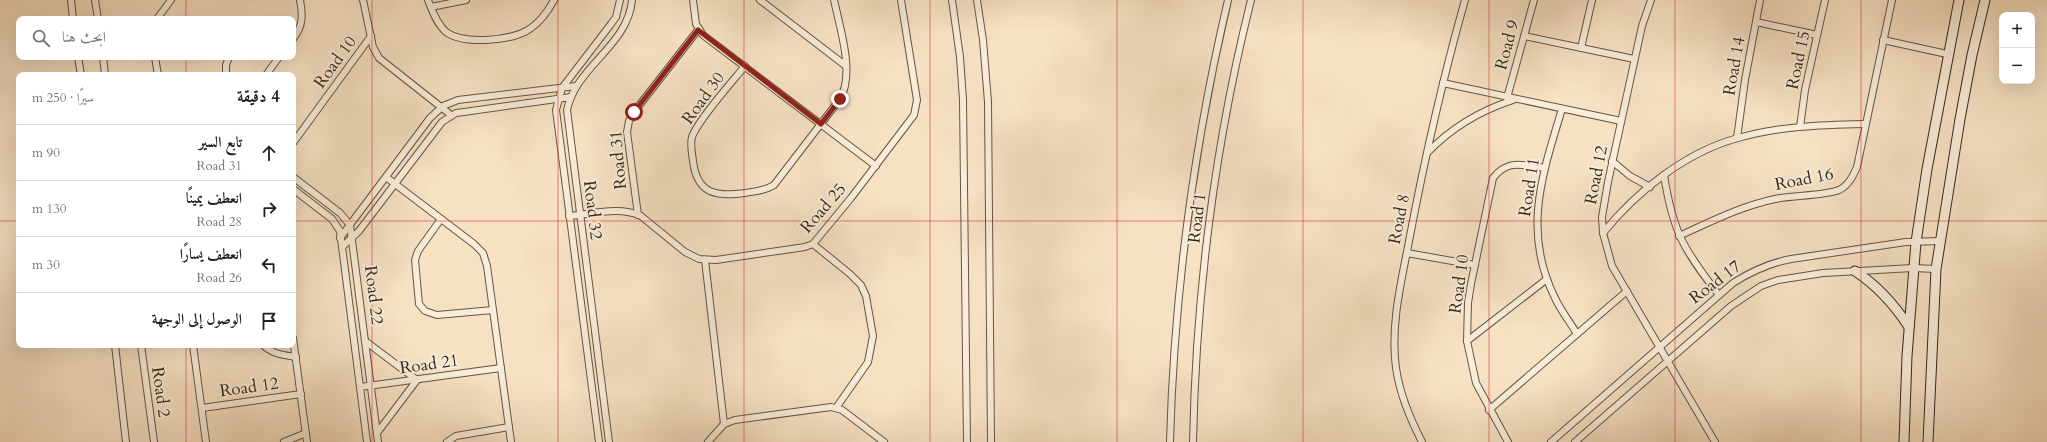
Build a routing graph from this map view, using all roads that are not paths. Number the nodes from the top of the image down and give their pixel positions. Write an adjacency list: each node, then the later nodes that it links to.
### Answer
1 (95, 0): 30 (street)
2 (300, 0): 34 (street)
3 (363, 0): 36 (street)
4 (428, 0): 28 (street)
5 (466, 0): 28 (street)
6 (554, 0): 28 (street)
7 (620, 0): 56 (street, Road 32)
8 (632, 0): 55 (street, Road 32)
9 (693, 0): 33 (street)
10 (760, 0): 48 (street)
11 (834, 0): 48 (street, Road 30)
12 (901, 0): 71 (street, Road 25)
13 (952, 0): 139 (street)
14 (977, 0): 140 (street)
15 (1228, 0): 141 (street, Road 1)
16 (1251, 0): 142 (street, Road 1)
17 (1464, 0): 54 (street, Road 8)
18 (1534, 0): 37 (street, Road 9)
19 (1592, 0): 39 (street)
20 (1651, 0): 41 (street, Road 12)
21 (1760, 0): 32 (street, Road 14)
22 (1825, 0): 35 (street, Road 15)
23 (1892, 0): 38 (street, Road 16)
24 (1959, 0): 40 (street)
25 (1984, 0): 88 (street)
26 (70, 1): 29 (street)
27 (169, 2): 31 (street)
28 (431, 7)
29 (72, 16)
30 (98, 16)
31 (160, 16)
32 (1756, 22): 35 (street); 67 (street, Road 14)
33 (698, 30): 47 (street); 80 (street, Road 31)
34 (296, 31)
35 (1817, 35): 66 (street, Road 15)
36 (371, 36): 60 (street); 68 (street, Road 10)
37 (1524, 36): 39 (street); 59 (street, Road 9)
38 (1883, 40): 40 (street); 65 (street, Road 16)
39 (1581, 48): 41 (street)
40 (1948, 54): 89 (street)
41 (1634, 59): 63 (street, Road 12)
42 (78, 60): 49 (street)
43 (103, 60): 50 (street)
44 (156, 60): 51 (street)
45 (228, 60): 52 (street)
46 (277, 60): 53 (street)
47 (745, 66): 64 (street); 64 (street, Road 30)
48 (846, 66): 64 (street, Road 30)
49 (80, 72)
50 (105, 72)
51 (158, 72)
52 (226, 72)
53 (268, 72)
54 (1443, 83): 59 (street); 69 (street, Road 8)
55 (576, 86): 56 (street); 57 (street, Road 32)
56 (562, 88): 58 (street, Road 32); 60 (street)
57 (570, 97): 58 (street); 79 (street, Road 32)
58 (558, 98): 62 (street); 81 (street, Road 32)
59 (1510, 99): 61 (street); 69 (street)
60 (441, 107): 62 (street); 74 (street)
61 (1562, 109): 63 (street); 72 (street, Road 11)
62 (451, 115): 76 (street)
63 (1621, 121): 70 (street, Road 12)
64 (821, 124): 71 (street)
65 (1865, 124): 66 (street); 85 (street, Road 16)
66 (1800, 127): 67 (street)
67 (1737, 138): 73 (street)
68 (296, 139)
69 (1426, 154): 92 (street, Road 8)
70 (1612, 161): 77 (street); 84 (street, Road 12)
71 (876, 166): 90 (street, Road 25)
72 (1544, 168): 94 (street, Road 10); 98 (street, Road 11)
73 (1664, 175): 77 (street); 85 (street)
74 (386, 177): 76 (street); 83 (street)
75 (296, 179): 83 (street)
76 (394, 184): 82 (street); 87 (street)
77 (1650, 187): 84 (street)
78 (296, 191): 86 (street, Road 22)
79 (580, 215): 80 (street, Road 25); 81 (street, Road 25); 136 (street, Road 32)
80 (638, 215): 93 (street, Road 25)
81 (570, 216): 135 (street, Road 32)
82 (441, 219): 101 (street); 101 (street)
83 (350, 225): 86 (street); 87 (street, Road 22)
84 (1603, 233): 99 (street, Road 12)
85 (1678, 236): 100 (street)
86 (340, 238): 91 (street, Road 22)
87 (352, 238): 91 (street); 104 (street, Road 22)
88 (1941, 241): 89 (street, Road 17); 96 (street)
89 (1916, 242): 95 (street); 100 (street, Road 17)
90 (813, 244): 93 (street, Road 25); 120 (street)
91 (342, 247): 117 (street, Road 22)
92 (1407, 253): 94 (street); 143 (street, Road 8)
93 (705, 260): 122 (street)
94 (1475, 265): 105 (street, Road 10)
95 (1913, 268): 96 (street, Road 17); 97 (street, Road 17); 102 (street)
96 (1936, 269): 149 (street)
97 (1855, 271): 102 (street); 113 (street, Road 17)
98 (1547, 279): 103 (street, Road 11); 105 (street)
99 (1628, 291): 103 (street); 106 (street, Road 12)
100 (1719, 295): 106 (street, Road 17)
101 (493, 310): 114 (street)
102 (1909, 327): 148 (street)
103 (1577, 334): 121 (street)
104 (365, 341): 115 (street); 116 (street, Road 22)
105 (1467, 341): 121 (street, Road 10)
106 (1659, 346): 113 (street, Road 12); 145 (street, Road 17)
107 (115, 348): 126 (street)
108 (141, 348): 127 (street, Road 2)
109 (193, 348): 119 (street)
110 (266, 348): 112 (street)
111 (295, 348): 112 (street)
112 (296, 357): 118 (street)
113 (1668, 360): 146 (street, Road 17); 147 (street, Road 12)
114 (501, 368): 115 (street, Road 21); 123 (street)
115 (417, 380): 116 (street, Road 21); 124 (street)
116 (371, 386): 117 (street, Road 21); 124 (street, Road 22)
117 (360, 387): 131 (street, Road 22)
118 (301, 394): 119 (street, Road 12); 125 (street)
119 (202, 408): 128 (street)
120 (836, 408): 122 (street); 138 (street)
121 (1489, 410): 144 (street, Road 10)
122 (724, 424): 137 (street)
123 (509, 427): 133 (street); 134 (street)
124 (377, 433): 132 (street, Road 22)
125 (306, 434): 129 (street); 130 (street)
126 (126, 442)
127 (154, 442)
128 (206, 442)
129 (284, 442)
130 (307, 442)
131 (367, 442)
132 (378, 442)
133 (447, 442)
134 (511, 442)
135 (599, 442)
136 (609, 442)
137 (708, 442)
138 (884, 442)
139 (967, 442)
140 (991, 442)
141 (1170, 442)
142 (1194, 442)
143 (1422, 442)
144 (1508, 442)
145 (1551, 442)
146 (1575, 442)
147 (1716, 442)
148 (1904, 442)
149 (1928, 442)

